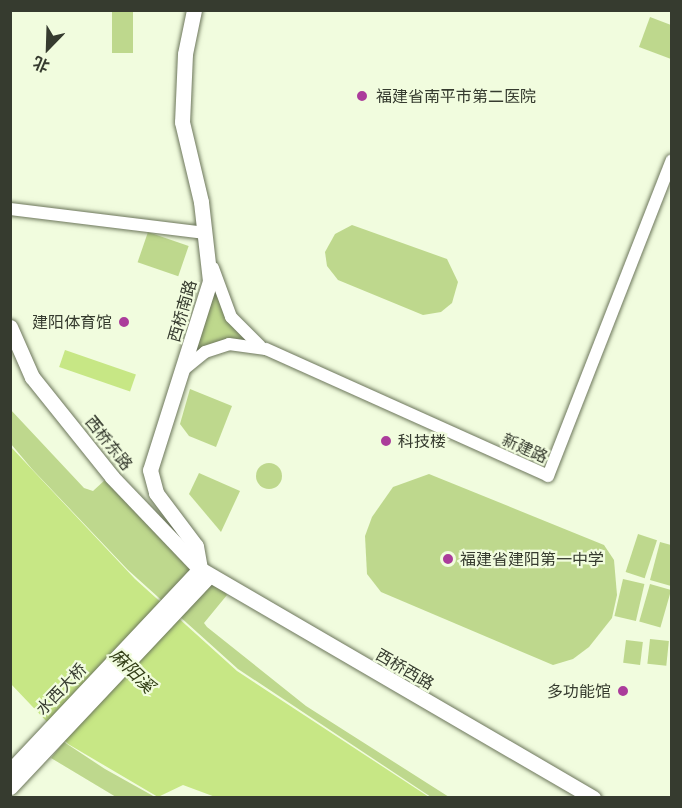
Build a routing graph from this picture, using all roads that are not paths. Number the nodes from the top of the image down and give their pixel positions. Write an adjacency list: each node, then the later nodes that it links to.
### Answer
1 (194, 10): 4 (main road, 西桥南路)
2 (672, 160): 7 (street, 新建路)
3 (10, 209): 4 (street)
4 (206, 233): 5 (main road, 西桥南路)
5 (211, 262): 7 (street); 8 (main road, 西桥南路)
6 (10, 327): 9 (main road, 西桥东路)
7 (266, 349): 8 (street, 新建路)
8 (181, 373): 9 (main road, 西桥南路)
9 (200, 577): 10 (main road, 水西大桥); 13 (main road, 西桥西路)
10 (34, 751): 11 (main road); 12 (main road)
11 (10, 771)
12 (10, 787)
13 (593, 798)

